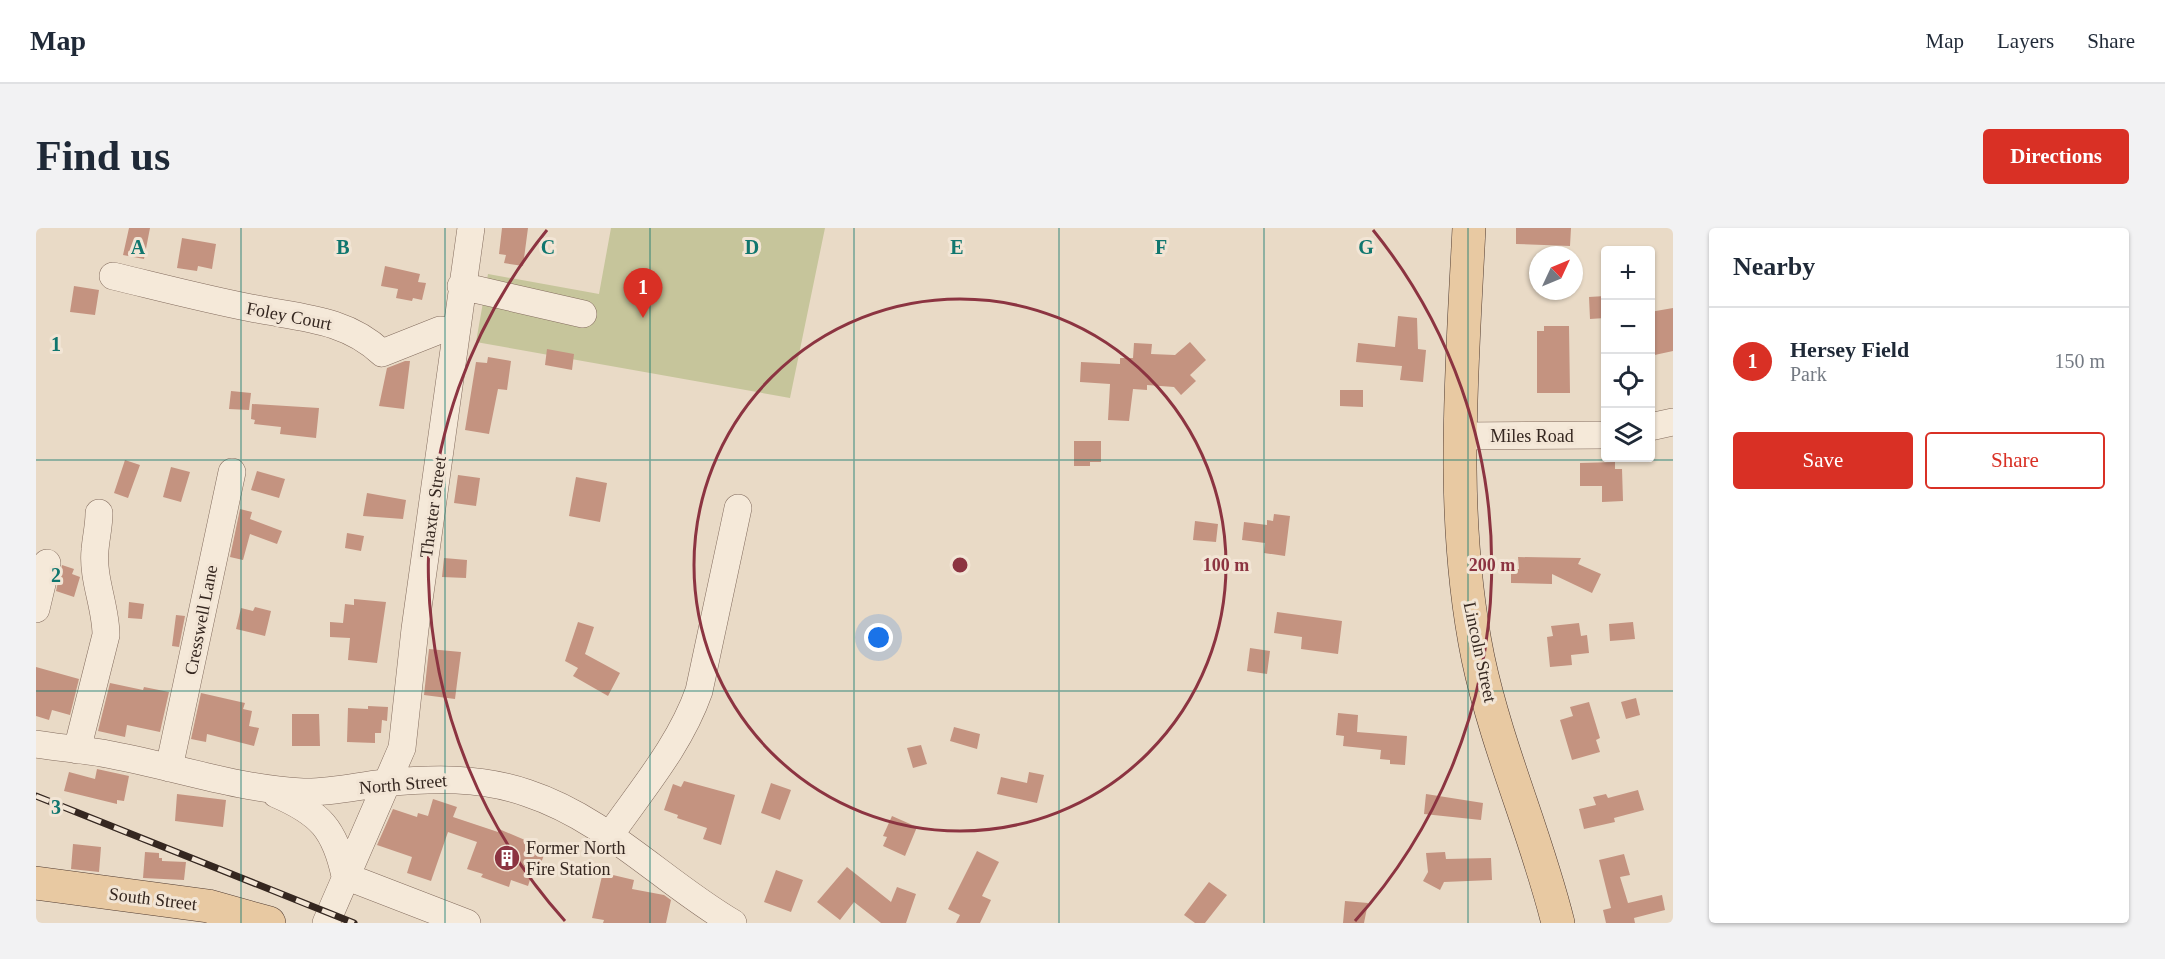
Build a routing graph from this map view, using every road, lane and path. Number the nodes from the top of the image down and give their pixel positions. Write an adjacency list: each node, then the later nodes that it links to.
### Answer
1 (1469, 228): 10 (main road, Lincoln Street)
2 (464, 230): 4 (street, Thaxter Street)
3 (113, 276): 6 (street, Foley Court)
4 (461, 286): 5 (street); 6 (street, Thaxter Street)
5 (583, 314)
6 (456, 331): 19 (street, Thaxter Street)
7 (1673, 422): 8 (street)
8 (1655, 426)
9 (1601, 435): 10 (street, Miles Road)
10 (1459, 436): 29 (main road, Lincoln Street)
11 (232, 472): 18 (street, Cresswell Lane)
12 (738, 508): 21 (street)
13 (99, 513): 17 (street)
14 (47, 563): 15 (street)
15 (36, 609)
16 (36, 744): 17 (street, North Street)
17 (77, 750): 18 (street, North Street)
18 (169, 768): 20 (street, North Street)
19 (384, 783): 20 (street, North Street); 21 (street, North Street); 22 (street, Thaxter Street)
20 (262, 788): 22 (street)
21 (610, 835): 24 (street, North Street)
22 (345, 876): 26 (street, Thaxter Street); 27 (street)
23 (36, 883): 25 (main road, South Street)
24 (694, 911): 28 (street, North Street)
25 (269, 923)
26 (326, 923)
27 (467, 923)
28 (733, 923)
29 (1558, 923)

